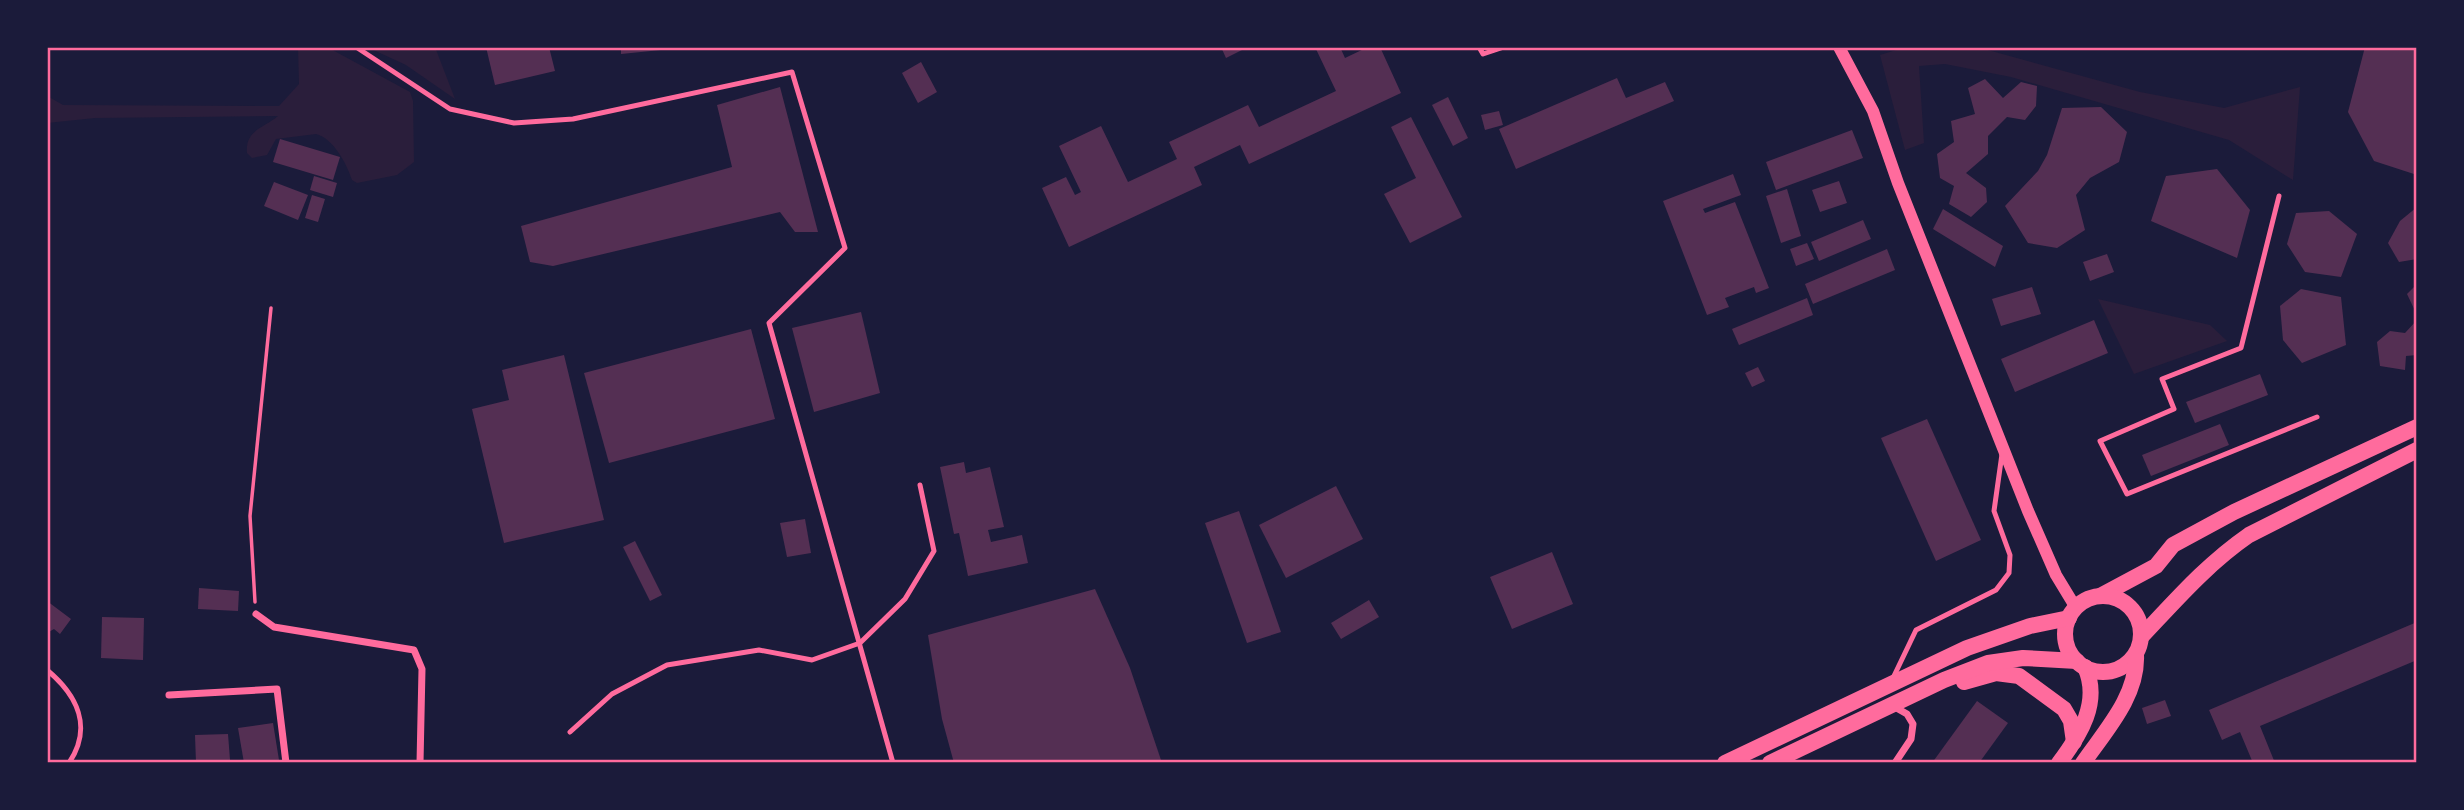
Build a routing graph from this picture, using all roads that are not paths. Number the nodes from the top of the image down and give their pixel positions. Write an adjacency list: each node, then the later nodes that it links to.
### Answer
1 (356, 47): 15 (lane)
2 (1479, 47): 3 (lane)
3 (1504, 47)
4 (1839, 47): 8 (street)
5 (2279, 197): 6 (lane)
6 (2317, 417)
7 (2417, 427): 11 (main road)
8 (2003, 447): 12 (street); 19 (lane)
9 (2417, 450): 14 (main road)
10 (920, 485): 15 (lane)
11 (2100, 596): 12 (main road); 14 (main road)
12 (2072, 613): 17 (main road); 19 (main road)
13 (256, 614): 26 (street)
14 (2141, 637): 16 (main road)
15 (860, 643): 22 (lane); 27 (lane)
16 (2136, 654): 17 (main road); 32 (main road)
17 (2081, 664): 21 (main road); 23 (main road)
18 (47, 670): 24 (lane)
19 (1883, 688): 28 (main road)
20 (169, 695): 25 (street)
21 (1892, 706): 23 (main road); 29 (main road); 30 (street)
22 (569, 732)
23 (2074, 742): 31 (main road)
24 (69, 763)
25 (286, 763)
26 (420, 763)
27 (893, 763)
28 (1725, 763)
29 (1770, 763)
30 (1895, 763)
31 (2059, 763)
32 (2083, 763)

